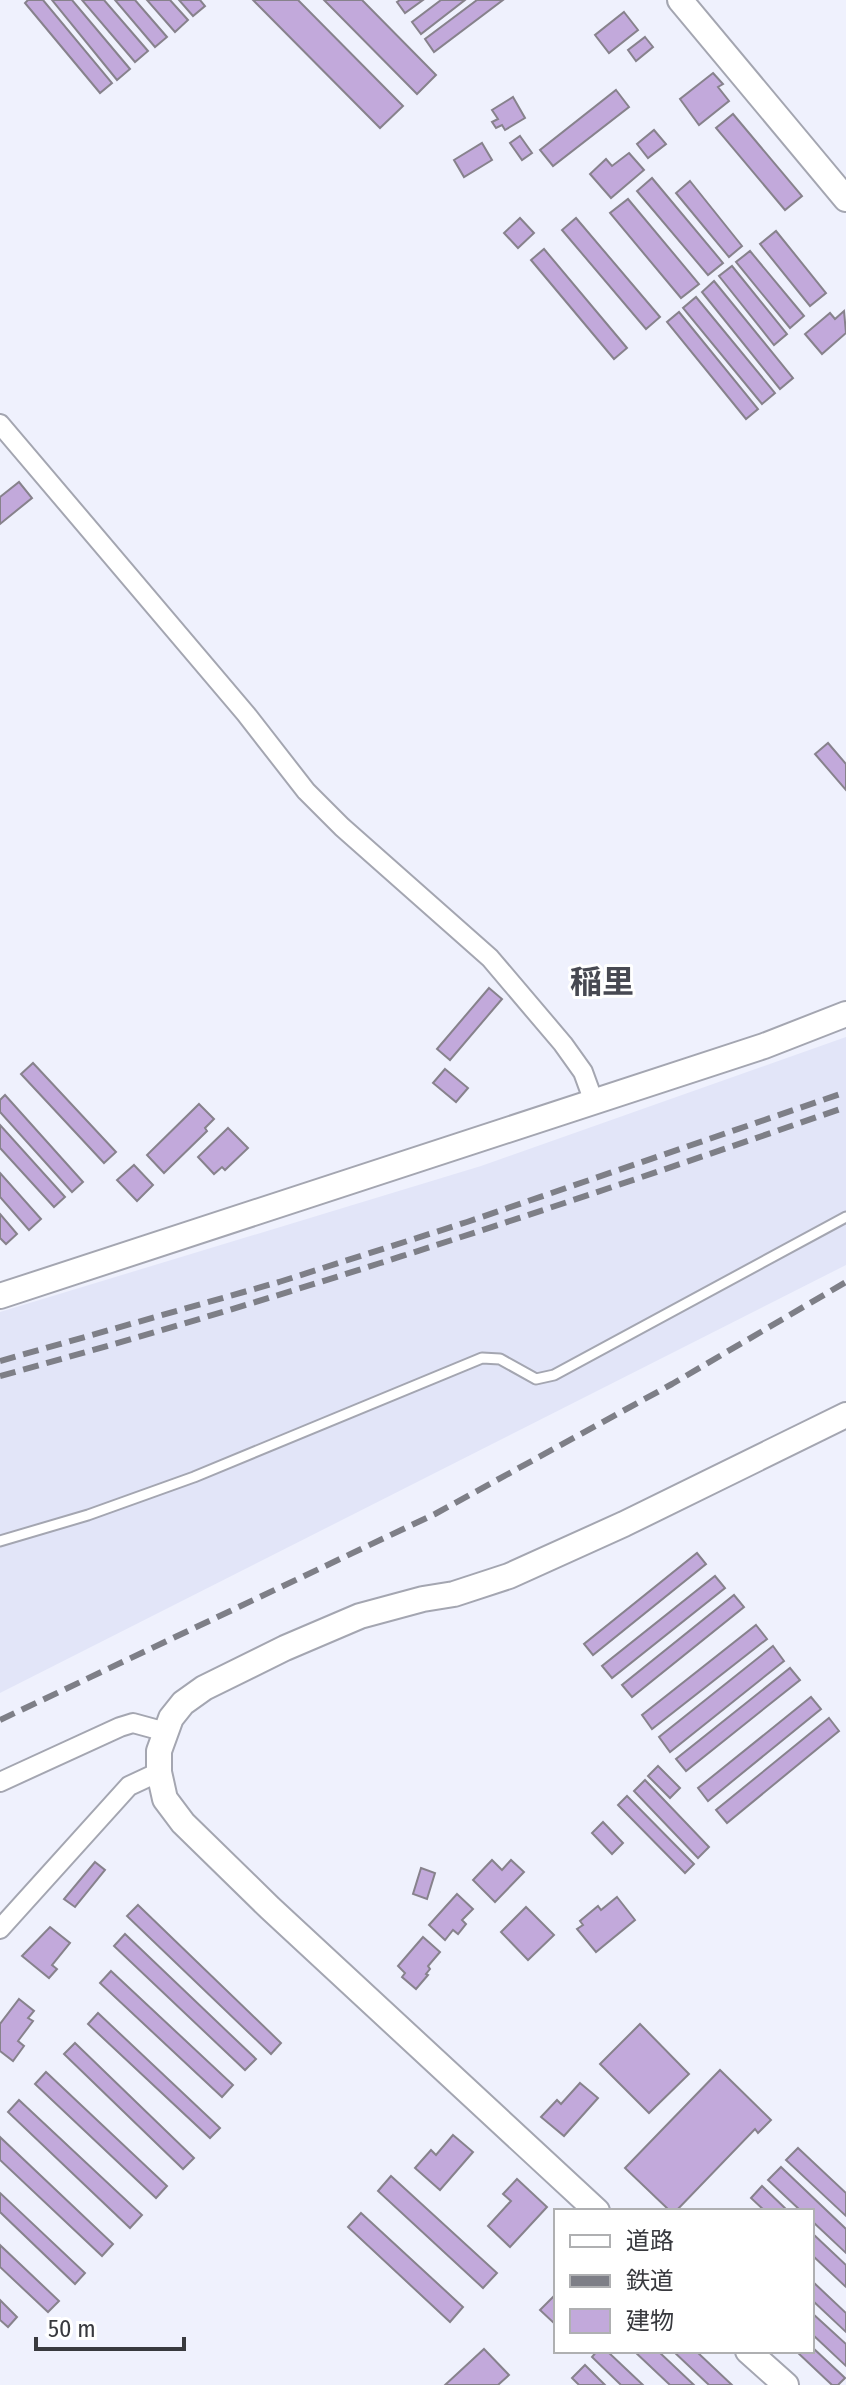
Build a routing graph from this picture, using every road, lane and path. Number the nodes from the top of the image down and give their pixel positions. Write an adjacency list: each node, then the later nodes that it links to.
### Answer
1 (680, 0): 2 (street)
2 (846, 199)
3 (0, 424): 5 (street)
4 (846, 1014): 5 (street)
5 (594, 1102): 7 (street)
6 (846, 1217): 9 (lane)
7 (0, 1296)
8 (846, 1415): 10 (street)
9 (0, 1541)
10 (166, 1732): 11 (street); 12 (street)
11 (159, 1772): 13 (street); 14 (street)
12 (0, 1782)
13 (0, 1929)
14 (595, 2209)
15 (750, 2353): 16 (street)
16 (786, 2385)

